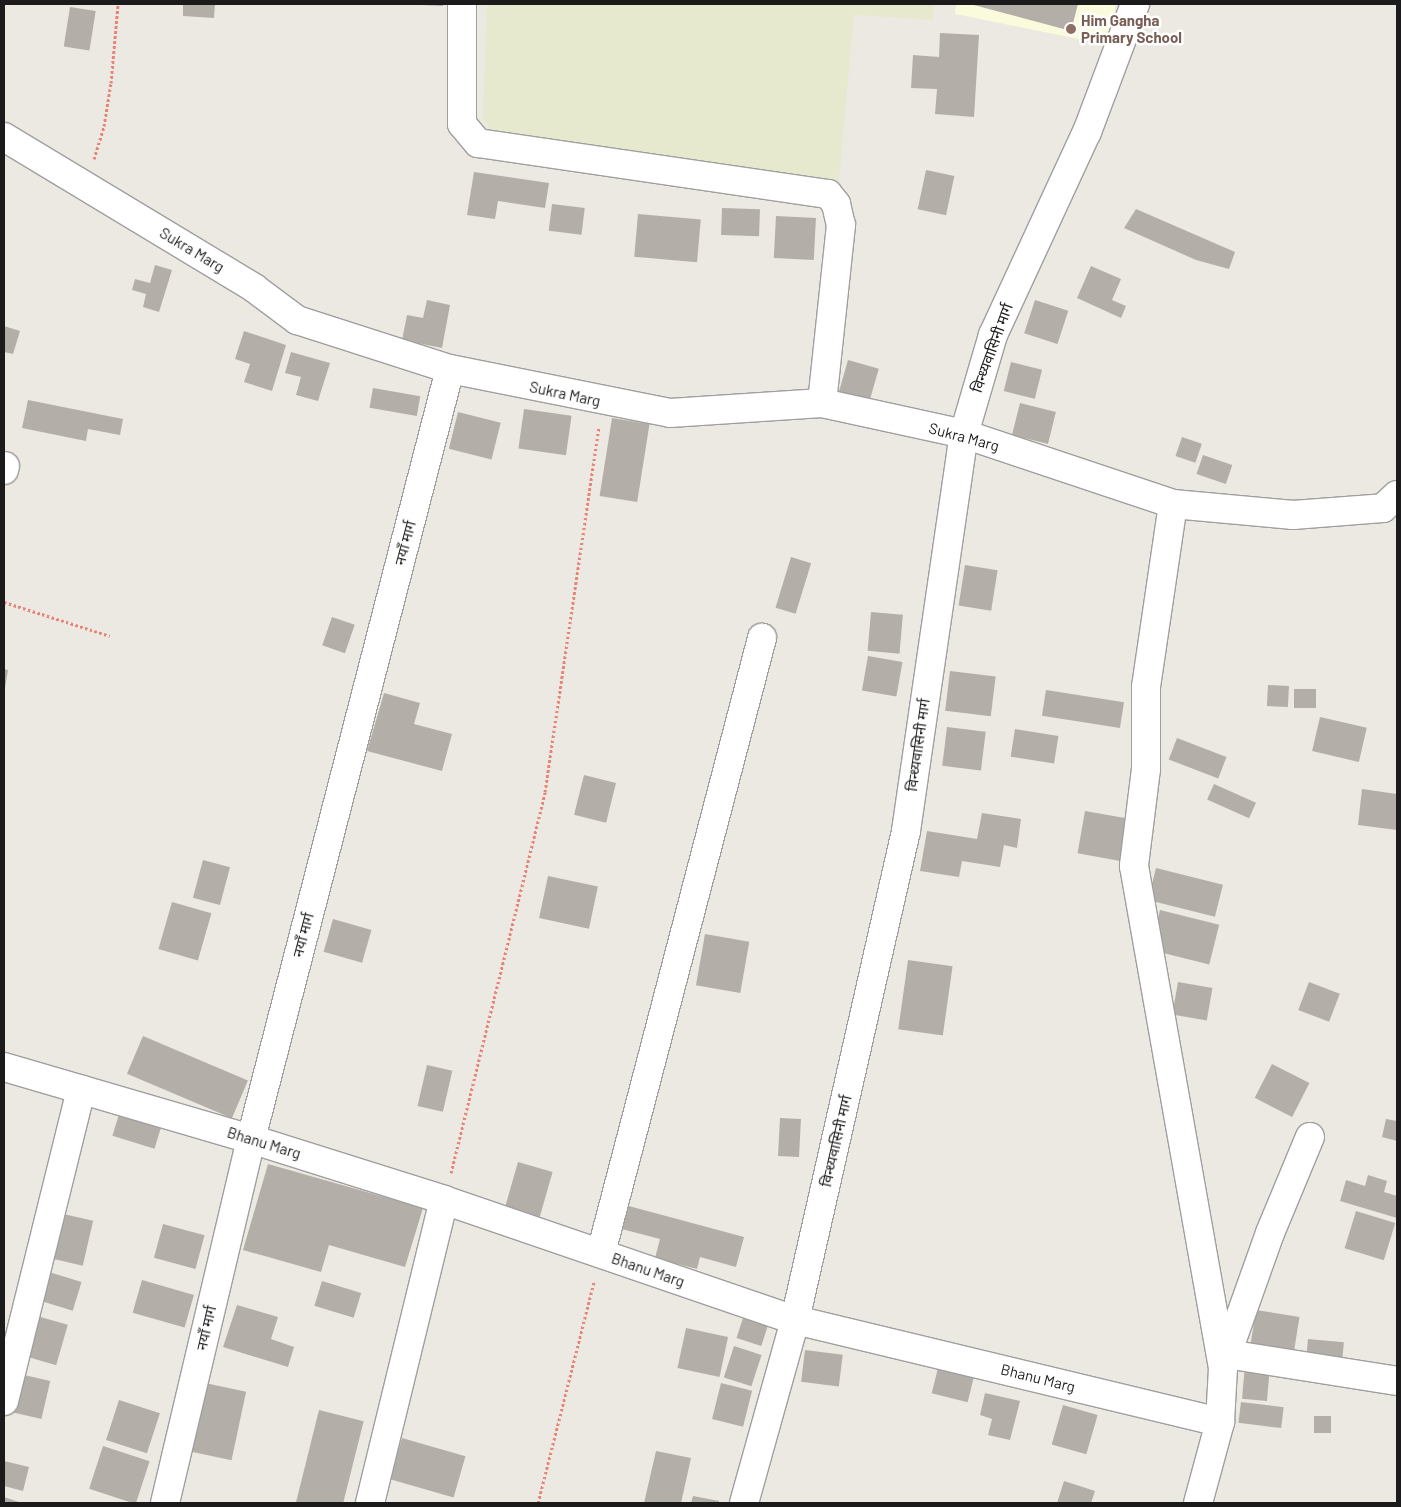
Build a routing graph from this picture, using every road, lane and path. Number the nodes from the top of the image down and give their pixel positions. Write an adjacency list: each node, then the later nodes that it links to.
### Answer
1 (118, 4): 5 (path)
2 (462, 4): 8 (street)
3 (1135, 4): 9 (street, विन्ध्यवासिनी मार्ग)
4 (4, 137): 5 (street, Sukra Marg)
5 (81, 183): 6 (street, Sukra Marg)
6 (450, 369): 7 (street, Sukra Marg); 18 (street, नयाँ मार्ग)
7 (602, 402): 8 (street, Sukra Marg); 19 (path)
8 (822, 403): 9 (street, Sukra Marg)
9 (964, 434): 11 (street, Sukra Marg); 21 (street, विन्ध्यवासिनी मार्ग)
10 (1397, 495): 11 (street, Sukra Marg)
11 (1173, 504): 22 (street)
12 (4, 602): 13 (path)
13 (110, 636)
14 (762, 638): 20 (street)
15 (4, 1067): 16 (street, Bhanu Marg)
16 (81, 1088): 18 (street, Bhanu Marg); 24 (street)
17 (1310, 1137): 22 (street)
18 (250, 1138): 19 (street, Bhanu Marg); 26 (street, नयाँ मार्ग)
19 (444, 1200): 20 (street, Bhanu Marg); 27 (street)
20 (601, 1253): 21 (street, Bhanu Marg); 28 (path)
21 (795, 1320): 25 (street, Bhanu Marg); 29 (street, विन्ध्यवासिनी मार्ग)
22 (1225, 1361): 23 (street); 25 (street)
23 (1397, 1381)
24 (4, 1401)
25 (1220, 1422): 30 (street)
26 (165, 1503)
27 (370, 1503)
28 (538, 1503)
29 (744, 1503)
30 (1198, 1503)

